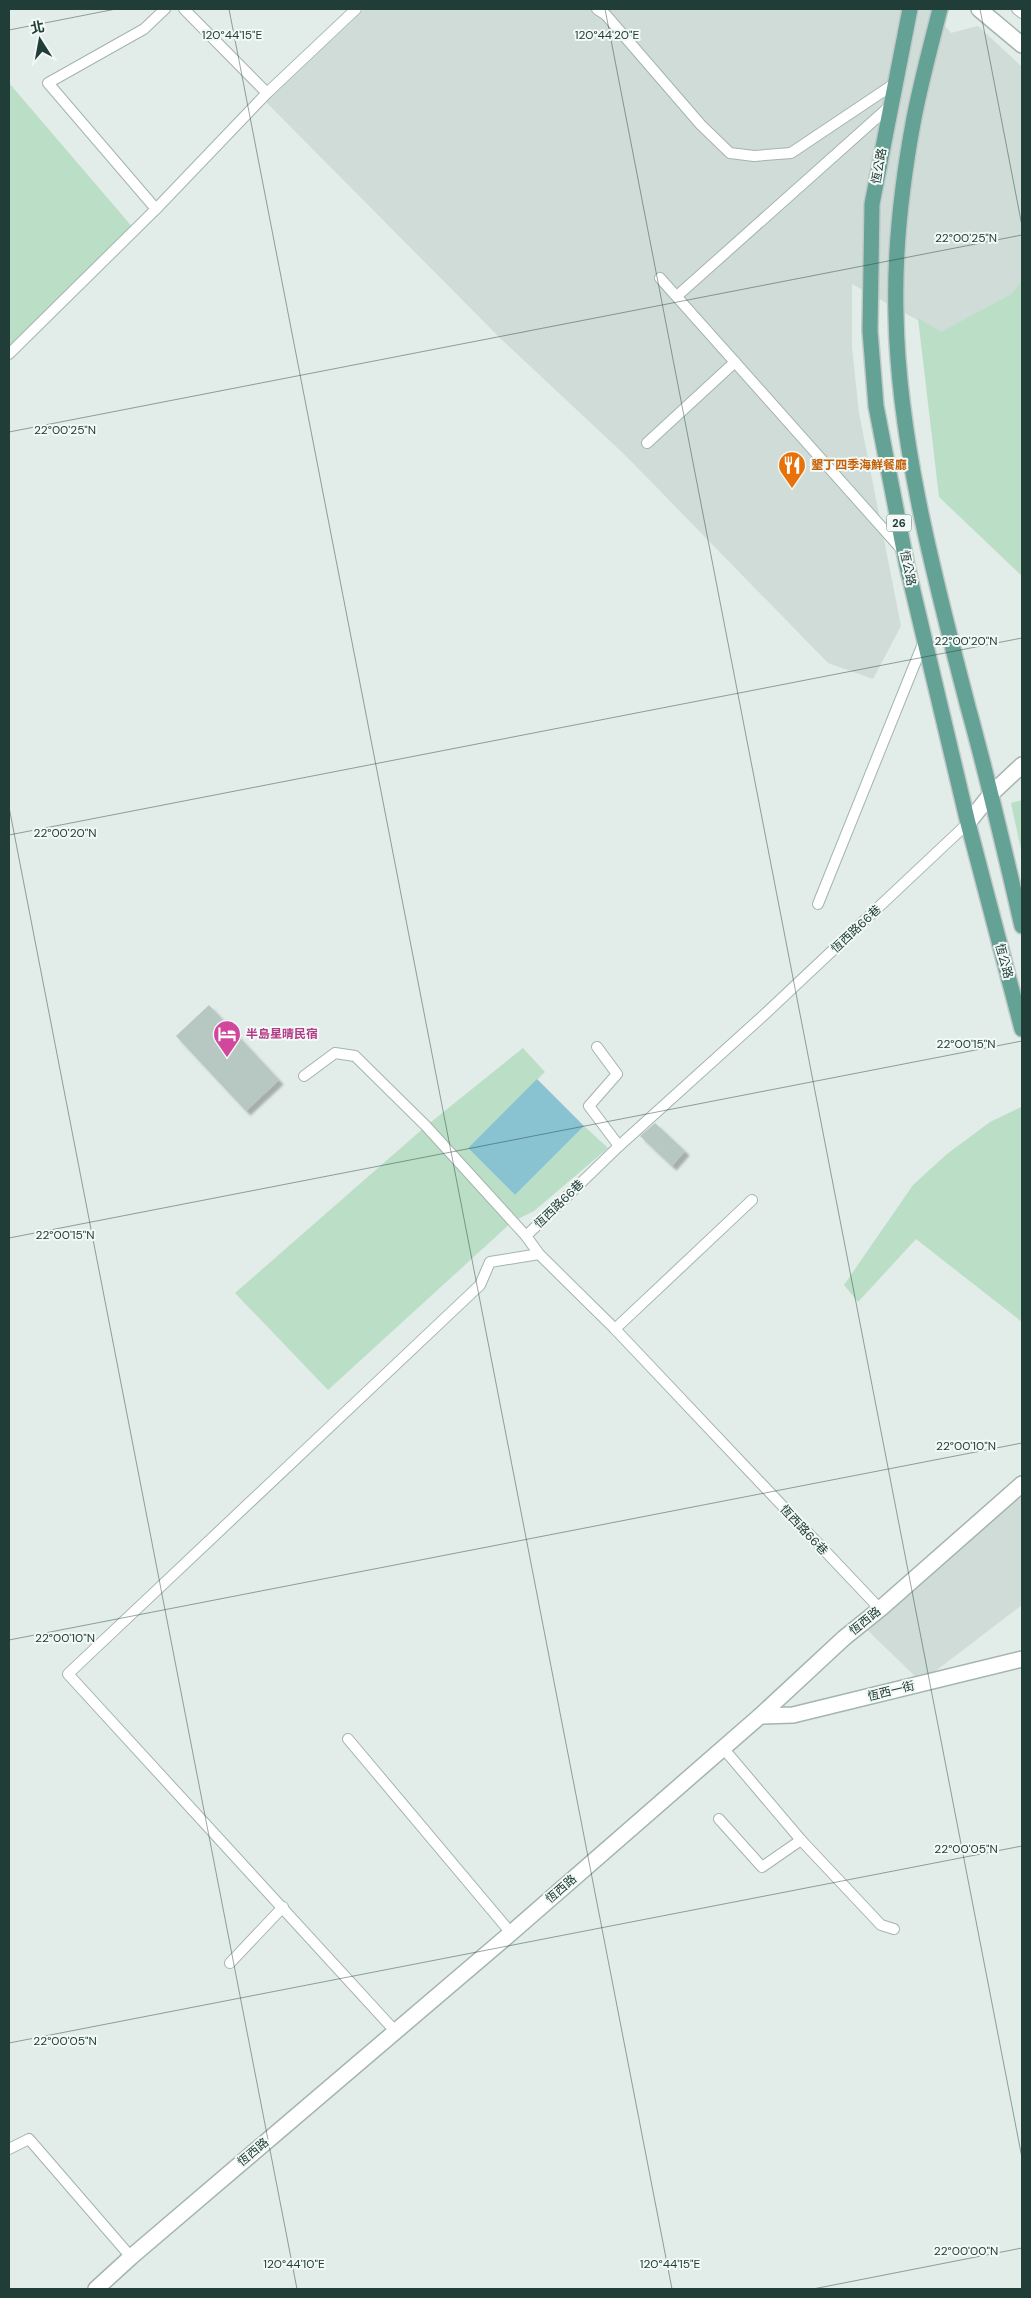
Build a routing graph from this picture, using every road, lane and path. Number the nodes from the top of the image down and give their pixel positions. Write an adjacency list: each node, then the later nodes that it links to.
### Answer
1 (165, 9): 14 (lane)
2 (184, 9): 12 (lane)
3 (356, 9): 12 (lane)
4 (597, 9): 11 (lane)
5 (910, 9): 11 (main road, 恆公路 / 26)
6 (940, 9): 23 (main road, 恆公路 / 26)
7 (979, 9): 10 (street)
8 (1017, 9): 9 (lane)
9 (1022, 13)
10 (1022, 45)
11 (894, 84): 13 (main road, 恆公路 / 26)
12 (267, 93): 14 (lane)
13 (890, 106): 16 (lane); 20 (main road, 恆公路 / 26)
14 (156, 210): 17 (lane)
15 (660, 278): 16 (lane)
16 (677, 296): 18 (lane)
17 (9, 354)
18 (735, 362): 19 (lane); 20 (lane)
19 (647, 443)
20 (904, 552): 21 (main road, 恆公路 / 26)
21 (924, 640): 24 (main road, 恆公路 / 26); 25 (lane)
22 (1022, 765): 23 (street)
23 (992, 794): 24 (street); 26 (main road, 恆公路 / 26)
24 (968, 823): 27 (main road, 恆公路 / 26); 30 (lane, 恆西路66巷)
25 (818, 904)
26 (1022, 926)
27 (1022, 1029)
28 (596, 1047): 30 (lane)
29 (304, 1076): 32 (lane)
30 (619, 1146): 32 (lane, 恆西路66巷)
31 (752, 1200): 34 (lane)
32 (526, 1236): 33 (lane, 恆西路66巷)
33 (540, 1254): 34 (lane, 恆西路66巷); 43 (lane)
34 (615, 1329): 36 (lane, 恆西路66巷)
35 (1022, 1484): 36 (street, 恆西路)
36 (880, 1609): 38 (street, 恆西路)
37 (1022, 1659): 38 (street, 恆西一街)
38 (760, 1716): 40 (street, 恆西路)
39 (348, 1739): 45 (lane)
40 (723, 1748): 42 (lane); 45 (street, 恆西路)
41 (719, 1819): 42 (lane)
42 (801, 1840): 44 (lane)
43 (283, 1907): 46 (lane); 47 (lane)
44 (894, 1929)
45 (511, 1933): 47 (street, 恆西路)
46 (230, 1963)
47 (395, 2031): 49 (street, 恆西路)
48 (9, 2149): 49 (lane)
49 (131, 2256): 50 (street, 恆西路)
50 (96, 2289)

